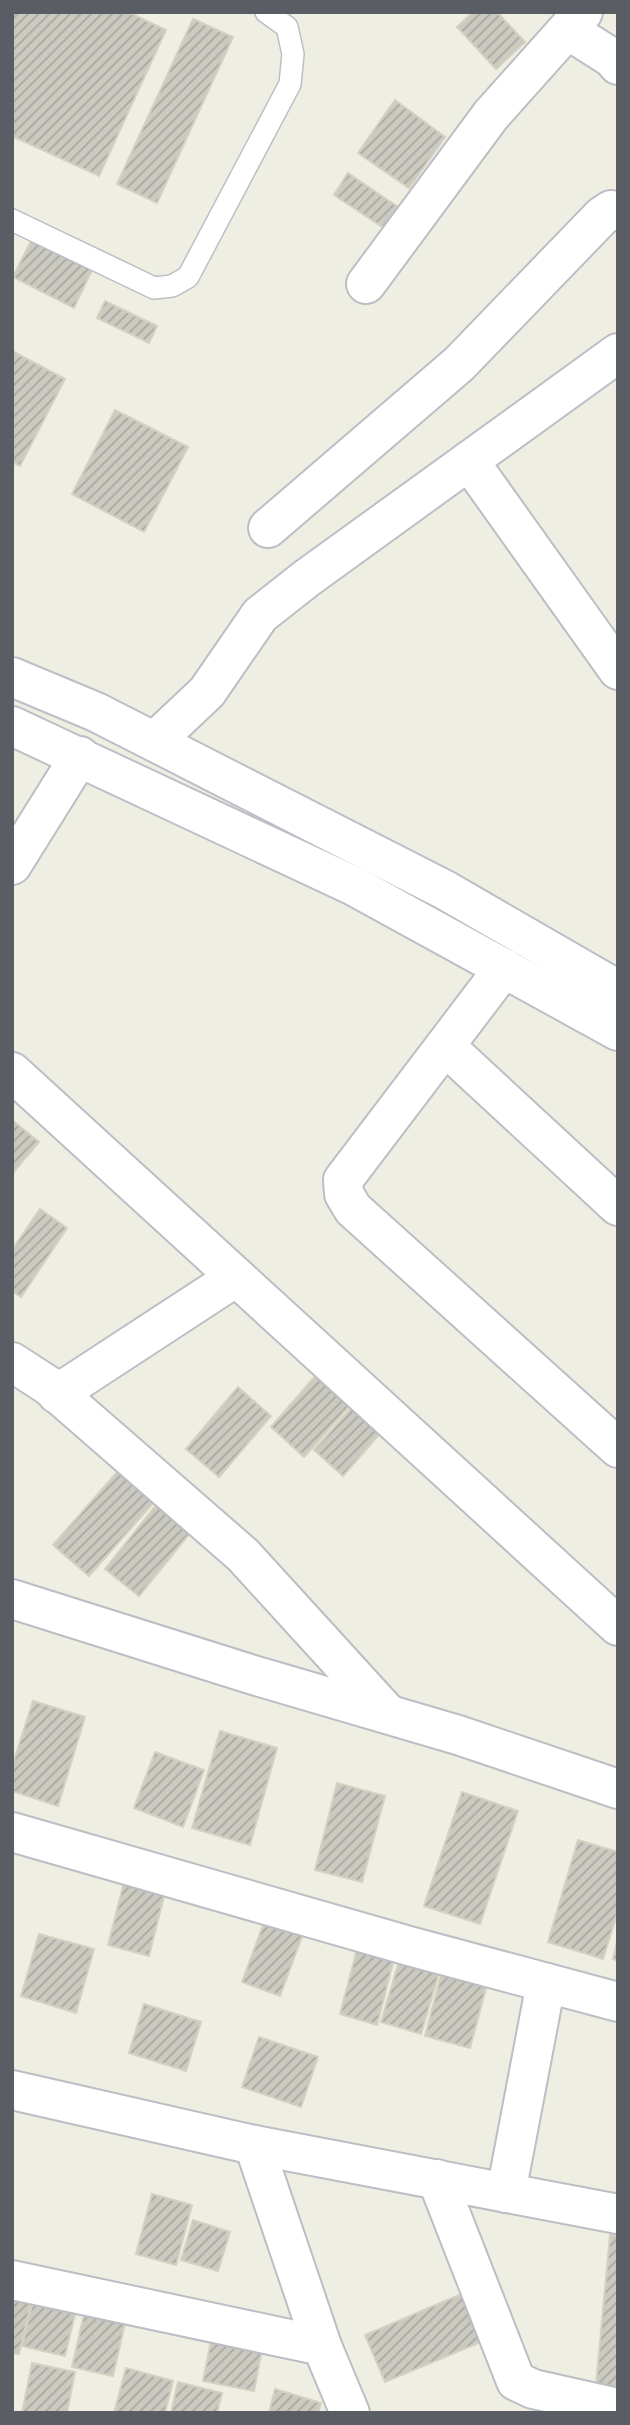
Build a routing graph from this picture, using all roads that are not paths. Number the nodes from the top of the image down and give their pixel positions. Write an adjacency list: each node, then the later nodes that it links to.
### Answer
1 (266, 12): 5 (lane)
2 (575, 21): 3 (street); 6 (street)
3 (618, 65)
4 (618, 211): 9 (street)
5 (12, 220)
6 (366, 284)
7 (618, 353): 8 (street)
8 (469, 461): 10 (street); 13 (street)
9 (268, 528)
10 (618, 670)
11 (12, 677): 13 (street)
12 (12, 726): 14 (street)
13 (155, 741): 17 (street)
14 (80, 756): 15 (street); 16 (street)
15 (12, 865)
16 (504, 968): 18 (street); 19 (street)
17 (618, 990)
18 (618, 1031)
19 (445, 1046): 21 (street); 25 (street)
20 (12, 1072): 22 (street)
21 (618, 1206)
22 (236, 1277): 24 (street); 27 (street)
23 (12, 1362): 24 (street)
24 (57, 1394): 28 (street)
25 (618, 1448)
26 (12, 1599): 28 (street)
27 (618, 1626)
28 (388, 1714): 29 (street)
29 (618, 1789)
30 (12, 1832): 31 (street)
31 (546, 1983): 32 (street); 36 (street)
32 (618, 2002)
33 (12, 2090): 34 (street)
34 (254, 2145): 35 (street); 39 (street)
35 (437, 2179): 36 (street); 40 (street)
36 (506, 2193): 37 (street)
37 (618, 2214)
38 (12, 2280): 39 (street)
39 (323, 2346): 42 (street)
40 (523, 2397): 41 (street)
41 (618, 2409)
42 (350, 2413)

